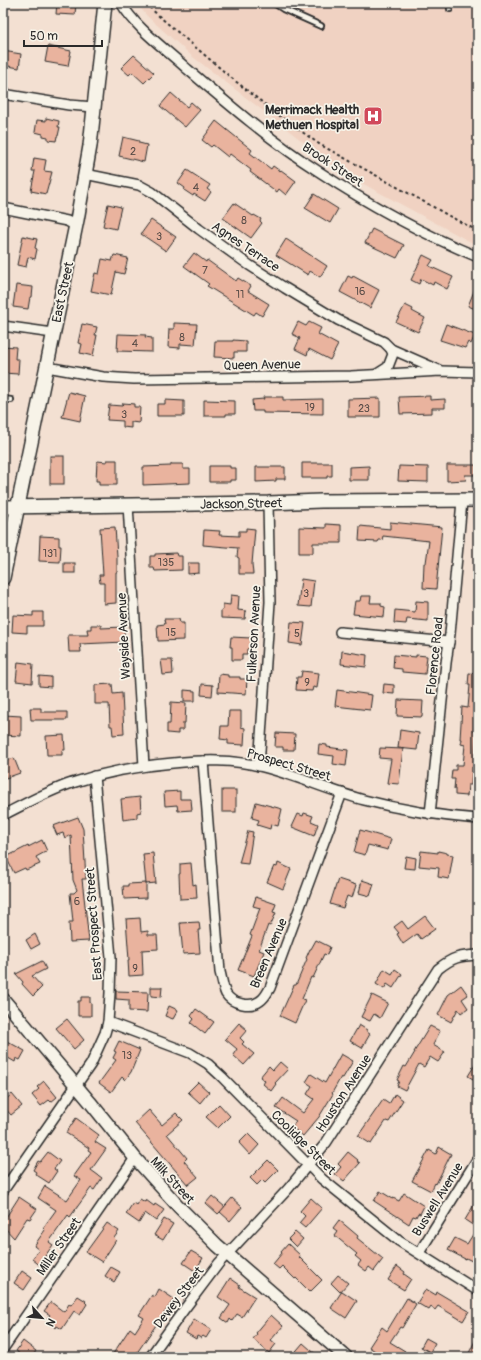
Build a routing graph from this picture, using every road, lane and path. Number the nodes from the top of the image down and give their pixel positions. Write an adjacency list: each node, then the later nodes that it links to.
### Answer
1 (105, 3): 7 (main road, East Street)
2 (120, 3): 12 (street, Brook Street)
3 (145, 3): 11 (path)
4 (274, 3): 5 (lane)
5 (321, 26)
6 (3, 94): 7 (street)
7 (94, 107): 8 (main road, East Street)
8 (85, 174): 10 (main road, East Street); 15 (street, Agnes Terrace)
9 (3, 208): 10 (street)
10 (76, 226): 14 (main road, East Street)
11 (478, 231)
12 (478, 257)
13 (3, 326): 14 (street)
14 (53, 333): 16 (main road, East Street)
15 (391, 349): 17 (street, Agnes Terrace); 19 (street)
16 (47, 367): 19 (street, Queen Avenue); 26 (main road, East Street)
17 (441, 371): 18 (street, Queen Avenue); 19 (street, Queen Avenue)
18 (478, 372)
19 (374, 375)
20 (3, 399): 21 (lane)
21 (11, 400)
22 (478, 500): 23 (main road, Jackson Street)
23 (462, 501): 24 (main road, Jackson Street); 30 (street, Florence Road)
24 (268, 503): 25 (main road, Jackson Street); 33 (street, Fulkerson Avenue)
25 (128, 505): 26 (main road, Jackson Street); 32 (street, Wayside Avenue)
26 (19, 506): 27 (main road, Jackson Street); 28 (main road, East Street)
27 (3, 507)
28 (3, 578)
29 (340, 632): 30 (street)
30 (449, 642): 36 (street, Florence Road)
31 (203, 761): 32 (street, Prospect Street); 33 (street, Prospect Street); 35 (street, Breen Avenue)
32 (144, 766): 34 (street, Prospect Street)
33 (259, 766): 35 (street, Prospect Street)
34 (94, 776): 37 (street, Prospect Street); 41 (street, East Prospect Street)
35 (342, 793): 36 (street, Prospect Street)
36 (430, 814): 38 (street, Prospect Street)
37 (3, 815)
38 (478, 818)
39 (478, 955): 45 (street, Houston Avenue)
40 (3, 999): 42 (street, Milk Street)
41 (108, 1022): 42 (street, East Prospect Street); 45 (street, Coolidge Street)
42 (76, 1086): 43 (street, Milk Street); 46 (street, East Prospect Street)
43 (135, 1158): 48 (street, Milk Street); 50 (street, Miller Street)
44 (478, 1158): 47 (street, Buswell Avenue)
45 (308, 1165): 47 (street, Coolidge Street); 48 (street, Houston Avenue)
46 (3, 1191)
47 (418, 1253): 49 (street, Coolidge Street)
48 (228, 1255): 51 (street, Dewey Street); 52 (street, Milk Street)
49 (478, 1291)
50 (3, 1349)
51 (150, 1357)
52 (346, 1357)

